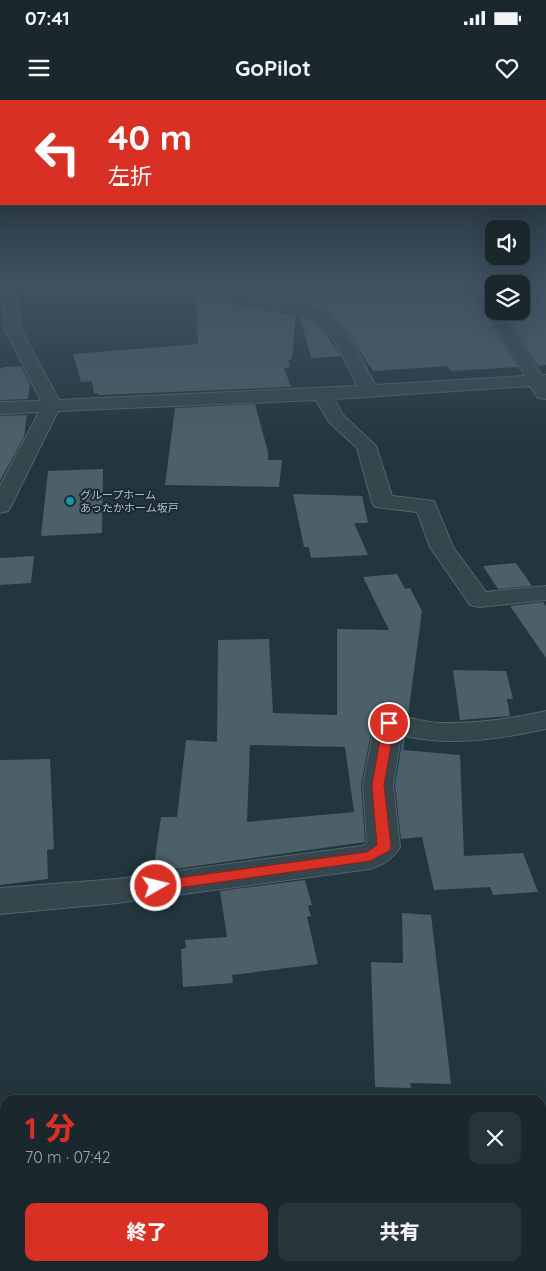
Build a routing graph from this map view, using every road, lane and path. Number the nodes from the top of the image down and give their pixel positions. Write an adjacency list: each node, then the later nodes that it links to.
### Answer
1 (19, 341): 8 (street)
2 (342, 341): 5 (street)
3 (514, 341): 4 (street)
4 (541, 380): 5 (street); 7 (street)
5 (368, 390): 6 (street)
6 (322, 394): 8 (street); 11 (street)
7 (546, 397)
8 (52, 405): 9 (street); 10 (street)
9 (0, 408)
10 (0, 506)
11 (546, 593)
12 (546, 720): 13 (street)
13 (0, 901)

